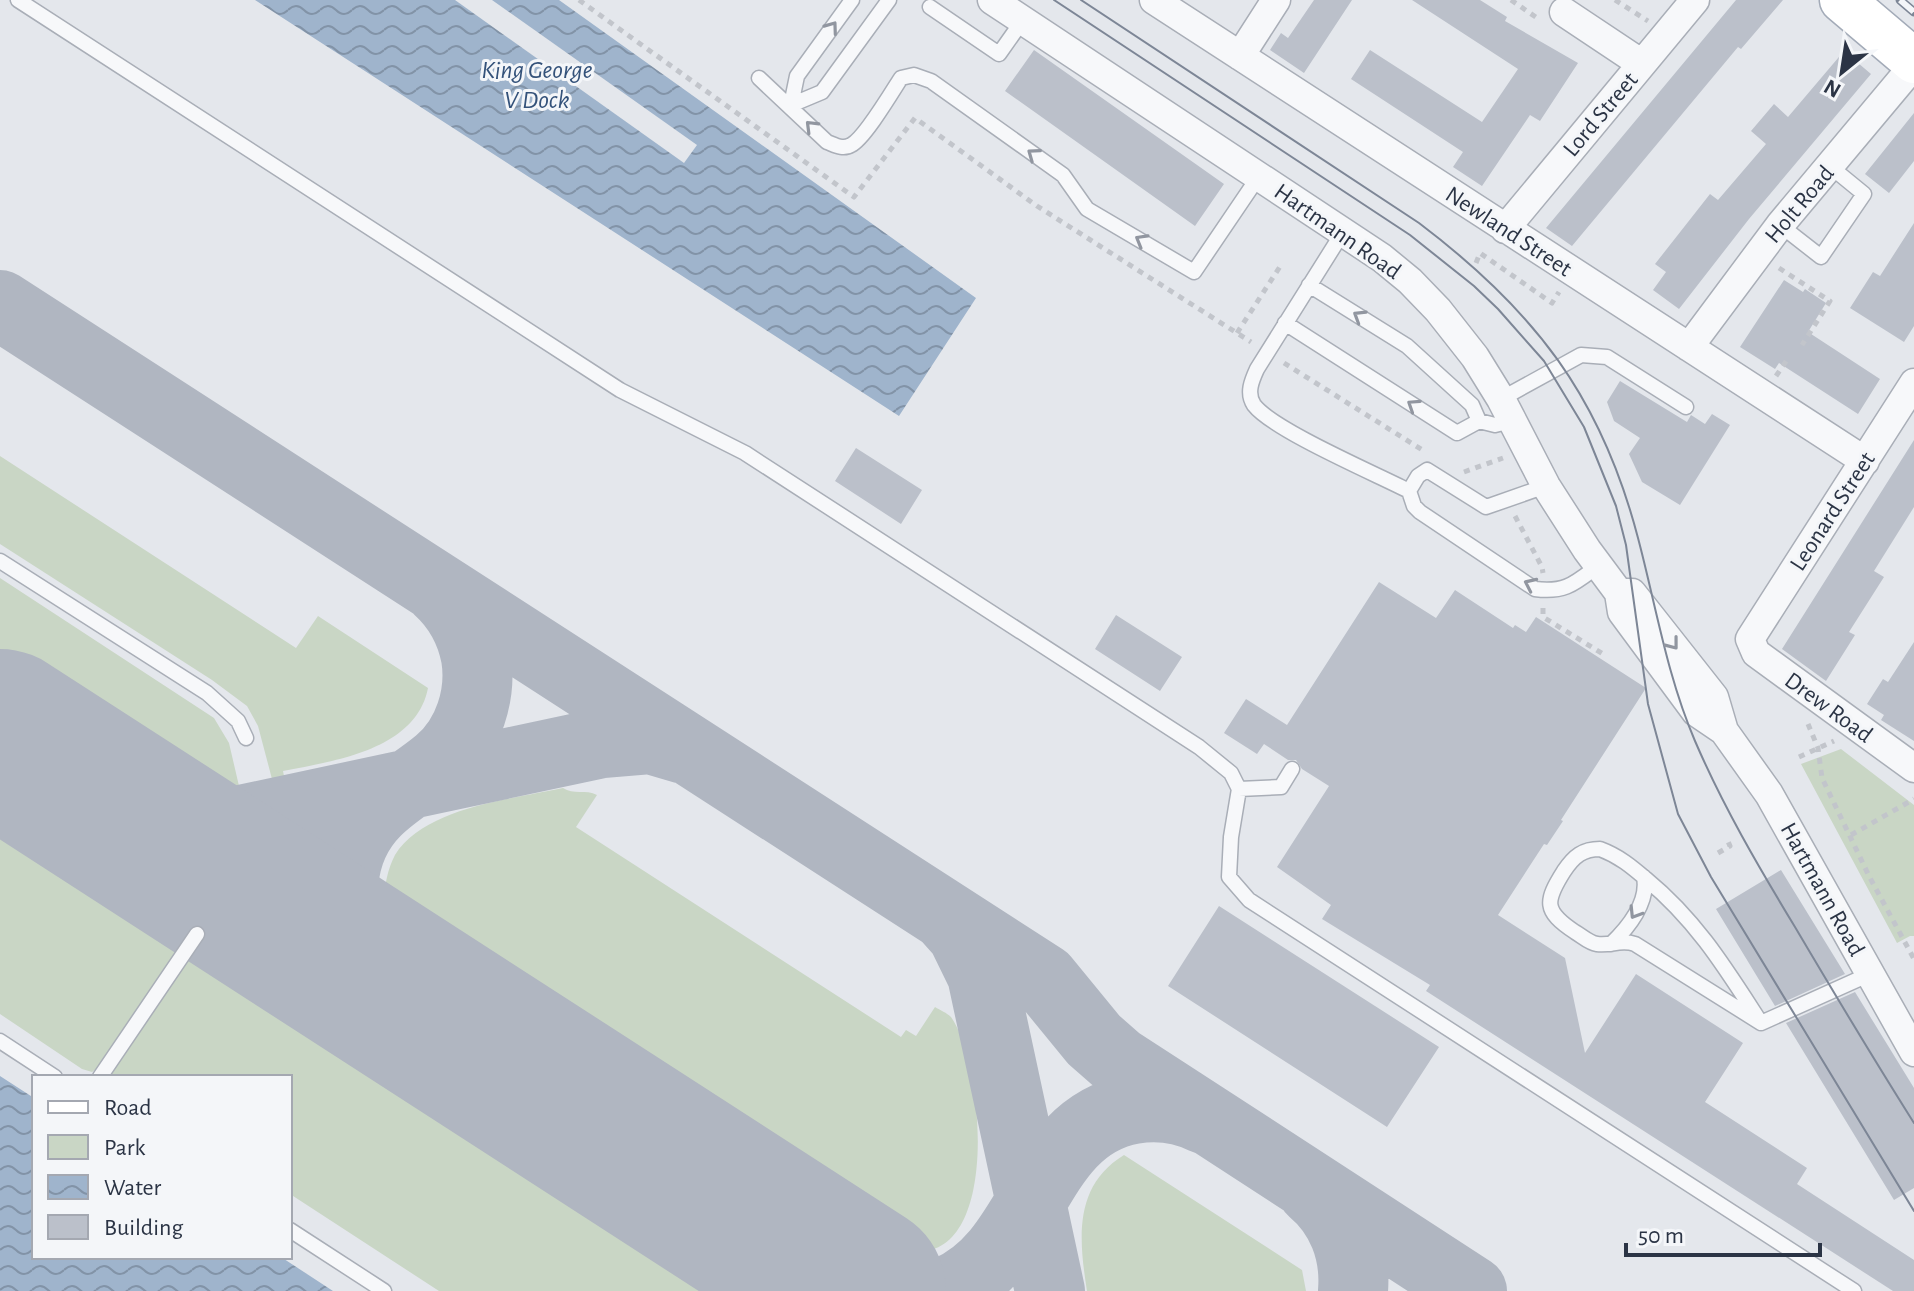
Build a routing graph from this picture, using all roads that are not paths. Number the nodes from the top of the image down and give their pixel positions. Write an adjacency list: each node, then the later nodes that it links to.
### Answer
1 (18, 0): 38 (lane)
2 (852, 0): 16 (lane, one-way to 2)
3 (889, 0): 16 (lane)
4 (992, 0): 11 (street, Hartmann Road)
5 (1154, 0): 12 (street, Newland Street)
6 (1276, 0): 12 (street)
7 (1695, 0): 14 (street, Lord Street)
8 (1842, 0): 13 (main road)
9 (930, 7): 11 (lane)
10 (1564, 12): 14 (street)
11 (1023, 20): 18 (street, Hartmann Road)
12 (1240, 56): 20 (street, Newland Street)
13 (1914, 63): 17 (street, Holt Road)
14 (1642, 64): 20 (street, Lord Street)
15 (759, 78): 16 (lane)
16 (791, 105): 18 (lane, one-way to 16)
17 (1831, 167): 19 (street, Holt Road); 19 (lane)
18 (1259, 176): 21 (street, Hartmann Road)
19 (1780, 225): 24 (street, Holt Road)
20 (1505, 229): 24 (street, Newland Street)
21 (1343, 232): 22 (lane); 27 (street, Hartmann Road)
22 (1309, 285): 23 (lane); 28 (lane, one-way to 22)
23 (1285, 323): 28 (lane, one-way to 23); 31 (lane)
24 (1689, 347): 29 (street, Newland Street)
25 (1914, 383): 29 (street, Leonard Street)
26 (1686, 407): 27 (lane)
27 (1506, 410): 28 (lane); 30 (street, Hartmann Road)
28 (1479, 421)
29 (1865, 461): 34 (street, Leonard Street)
30 (1546, 486): 31 (lane); 33 (street, Hartmann Road)
31 (1409, 491): 33 (lane, one-way to 31)
32 (0, 561): 35 (lane)
33 (1599, 565): 42 (street, Hartmann Road)
34 (1750, 639): 36 (street, Drew Road)
35 (246, 738)
36 (1914, 768)
37 (1292, 769): 38 (lane)
38 (1239, 789): 50 (lane)
39 (1644, 877): 41 (lane, one-way to 41); 41 (lane); 43 (lane)
40 (197, 934): 47 (lane)
41 (1611, 944): 43 (lane)
42 (1870, 974): 43 (lane); 45 (street, Hartmann Road)
43 (1761, 1023)
44 (0, 1041): 46 (lane)
45 (1914, 1052)
46 (52, 1075)
47 (101, 1075)
48 (292, 1231): 49 (lane)
49 (384, 1291)
50 (1854, 1291)

